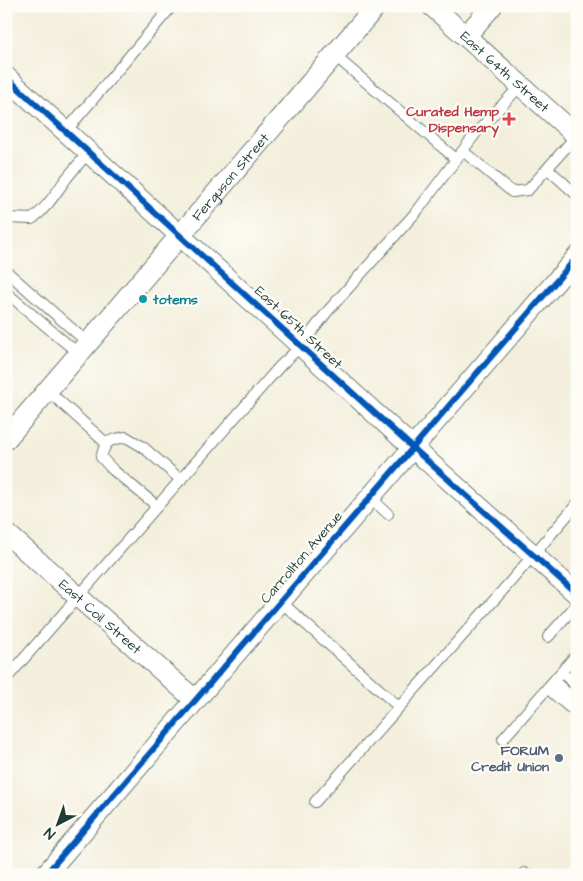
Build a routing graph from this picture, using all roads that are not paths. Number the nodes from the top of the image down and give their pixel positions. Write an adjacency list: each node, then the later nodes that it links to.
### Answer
1 (172, 6): 9 (lane)
2 (376, 6): 6 (street, Ferguson Street)
3 (432, 6): 5 (street, East 64th Street)
4 (492, 6): 5 (street)
5 (466, 36): 8 (street, East 64th Street)
6 (334, 55): 12 (lane); 16 (street, Ferguson Street)
7 (6, 77): 9 (street, East 65th Street)
8 (521, 85): 10 (street, East 64th Street); 12 (lane)
9 (66, 131): 11 (street, East 65th Street)
10 (577, 135): 13 (lane)
11 (89, 152): 15 (lane); 16 (street, East 65th Street)
12 (460, 155): 13 (lane); 20 (lane)
13 (548, 169): 14 (lane)
14 (577, 195)
15 (6, 218)
16 (180, 234): 20 (street, East 65th Street); 21 (street, Ferguson Street)
17 (577, 257): 25 (street, Carrollton Avenue)
18 (6, 270): 21 (lane)
19 (6, 294): 21 (lane)
20 (301, 346): 25 (street, East 65th Street); 26 (lane)
21 (83, 348): 22 (street, Ferguson Street)
22 (47, 390): 23 (street, Ferguson Street); 24 (lane)
23 (6, 439)
24 (106, 443): 26 (lane); 29 (lane)
25 (413, 448): 27 (street, Carrollton Avenue); 32 (street, East 65th Street)
26 (180, 480): 29 (lane)
27 (370, 498): 30 (lane); 35 (street, Carrollton Avenue)
28 (577, 504): 32 (lane)
29 (158, 506): 34 (lane)
30 (388, 514)
31 (6, 533): 34 (street, East Coil Street)
32 (532, 554): 33 (street, East 65th Street); 46 (lane)
33 (577, 594)
34 (78, 597): 39 (lane); 44 (street, East Coil Street)
35 (280, 601): 44 (street, Carrollton Avenue); 46 (lane)
36 (577, 604): 37 (lane)
37 (548, 637)
38 (574, 662): 40 (lane)
39 (10, 667): 41 (lane)
40 (561, 672): 42 (lane); 43 (lane)
41 (6, 679)
42 (550, 685): 45 (lane); 47 (lane)
43 (577, 686)
44 (195, 700): 49 (street, Carrollton Avenue)
45 (572, 704)
46 (398, 707): 48 (lane)
47 (503, 739)
48 (315, 802)
49 (46, 874)

